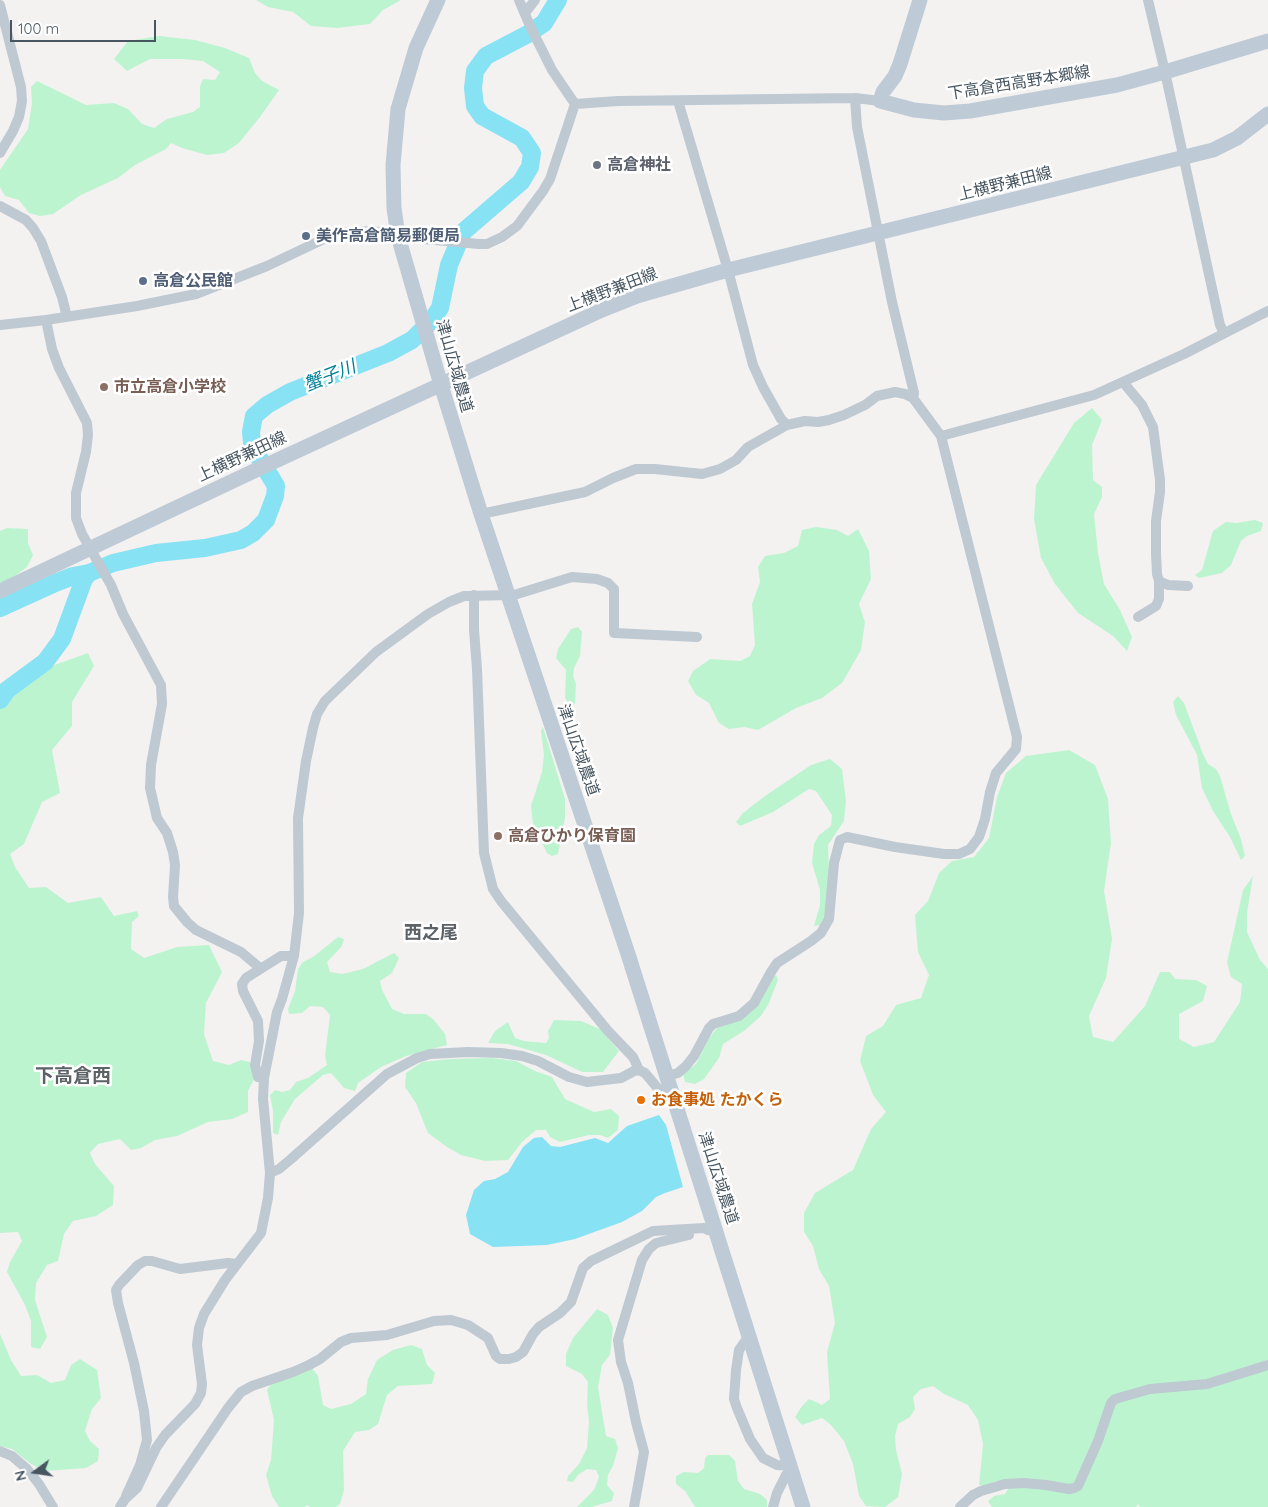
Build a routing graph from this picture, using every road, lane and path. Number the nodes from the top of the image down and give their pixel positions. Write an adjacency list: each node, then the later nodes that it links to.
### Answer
1 (438, 0): 19 (main road, 津山広域農道)
2 (519, 0): 7 (street)
3 (535, 0): 7 (street)
4 (920, 0): 12 (main road)
5 (1148, 0): 9 (street)
6 (0, 4): 15 (street)
7 (526, 13): 13 (street)
8 (1268, 41): 9 (main road, 下高倉西高野本郷線)
9 (1166, 72): 12 (main road, 下高倉西高野本郷線); 16 (street)
10 (855, 98): 11 (street); 12 (street); 18 (street)
11 (678, 101): 13 (street); 20 (street)
12 (880, 101)
13 (575, 104): 19 (street)
14 (1268, 114): 16 (main road, 上横野兼田線)
15 (0, 153)
16 (1183, 159): 18 (main road, 上横野兼田線); 25 (street)
17 (0, 206): 22 (street)
18 (878, 233): 20 (main road, 上横野兼田線); 28 (street)
19 (398, 236): 22 (street); 27 (main road, 津山広域農道)
20 (728, 270): 27 (main road, 上横野兼田線); 29 (street)
21 (1268, 312): 25 (street)
22 (67, 317): 23 (street)
23 (46, 320): 24 (street); 32 (street)
24 (0, 325)
25 (1224, 333): 26 (street)
26 (1123, 382): 30 (street); 33 (street)
27 (440, 385): 31 (main road, 津山広域農道); 32 (main road, 上横野兼田線)
28 (913, 398): 29 (street); 30 (street)
29 (787, 425): 31 (street)
30 (941, 436): 43 (street)
31 (481, 514): 37 (main road, 津山広域農道)
32 (90, 548): 35 (main road, 上横野兼田線); 41 (street)
33 (1160, 581): 34 (street); 38 (street)
34 (1188, 586)
35 (0, 591)
36 (474, 595): 37 (street); 40 (street); 42 (street)
37 (507, 596): 39 (street); 43 (main road, 津山広域農道)
38 (1138, 618)
39 (697, 637)
40 (294, 956): 41 (street); 44 (street)
41 (260, 968): 44 (street)
42 (639, 1070): 45 (street); 46 (street)
43 (667, 1076): 45 (main road, 津山広域農道)
44 (264, 1078): 46 (street)
45 (674, 1102): 47 (main road, 津山広域農道)
46 (270, 1173): 48 (street)
47 (712, 1229): 49 (main road, 津山広域農道); 55 (street); 56 (street)
48 (237, 1264): 53 (street); 53 (street)
49 (749, 1336): 52 (main road, 津山広域農道); 52 (street)
50 (1268, 1365): 59 (street)
51 (0, 1450): 54 (street)
52 (791, 1470): 57 (street); 58 (main road, 津山広域農道)
53 (123, 1503)
54 (53, 1507)
55 (161, 1507)
56 (634, 1507)
57 (773, 1507)
58 (803, 1507)
59 (960, 1507)

